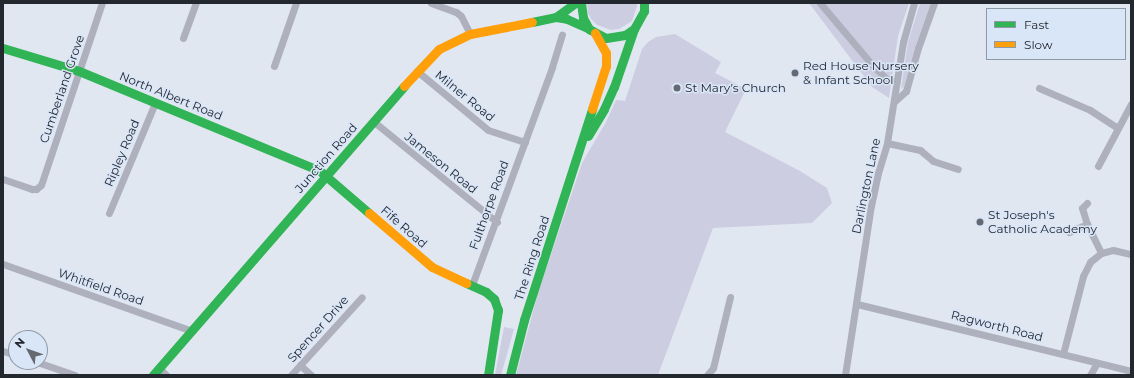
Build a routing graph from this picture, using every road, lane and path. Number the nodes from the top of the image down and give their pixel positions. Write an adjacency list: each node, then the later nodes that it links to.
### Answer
1 (102, 3): 19 (street, Cumberland Grove)
2 (196, 3): 16 (street)
3 (296, 3): 18 (street)
4 (431, 3): 14 (street)
5 (575, 3): 11 (main road, Junction Road)
6 (581, 3): 13 (main road, The Ring Road)
7 (644, 3): 12 (main road, The Ring Road)
8 (820, 3): 21 (street)
9 (914, 3): 21 (street, Darlington Lane)
10 (934, 3): 23 (street)
11 (556, 17): 13 (main road, Junction Road); 14 (main road, Junction Road)
12 (634, 29): 13 (main road, Junction Road); 31 (main road, The Ring Road)
13 (592, 31): 31 (main road, The Ring Road)
14 (470, 34): 20 (main road, Junction Road)
15 (562, 34): 29 (street, Fulthorpe Road)
16 (183, 38)
17 (3, 48): 19 (main road, North Albert Road)
18 (274, 66)
19 (79, 71): 24 (main road, North Albert Road); 35 (street, Cumberland Grove)
20 (417, 71): 27 (main road, Junction Road); 29 (street, Milner Road)
21 (897, 82): 23 (street, Darlington Lane)
22 (1039, 88): 28 (street)
23 (895, 101): 30 (street, Darlington Lane)
24 (155, 102): 34 (main road, North Albert Road); 37 (street, Ripley Road)
25 (1131, 104): 26 (street)
26 (1129, 114): 28 (street)
27 (373, 122): 34 (main road, Junction Road); 38 (street, Jameson Road)
28 (1118, 128): 32 (street)
29 (525, 142): 38 (street, Fulthorpe Road)
30 (887, 143): 33 (street); 47 (street, Darlington Lane)
31 (581, 149): 60 (main road, The Ring Road)
32 (1098, 166)
33 (958, 169)
34 (327, 176): 44 (main road, Fife Road); 48 (main road, Junction Road)
35 (3, 178)
36 (1087, 203): 39 (street)
37 (109, 213)
38 (497, 222): 44 (street, Fulthorpe Road)
39 (1088, 224): 40 (street); 41 (street)
40 (1070, 232)
41 (1101, 253): 42 (street); 49 (street)
42 (1131, 254)
43 (3, 264): 48 (street, Whitfield Road)
44 (472, 285): 59 (main road)
45 (362, 297): 51 (street, Spencer Drive)
46 (730, 297): 61 (street)
47 (857, 304): 49 (street, Ragworth Road); 62 (street, Darlington Lane)
48 (192, 331): 54 (main road, Junction Road)
49 (1063, 354): 50 (street, Ragworth Road)
50 (1097, 363): 53 (street, Ragworth Road); 63 (street)
51 (300, 365): 57 (street, Spencer Drive); 58 (street)
52 (48, 366): 55 (street)
53 (1131, 371)
54 (156, 372): 56 (street)
55 (75, 375)
56 (166, 375)
57 (291, 375)
58 (311, 375)
59 (488, 375)
60 (510, 375)
61 (706, 375)
62 (845, 375)
63 (1090, 375)

